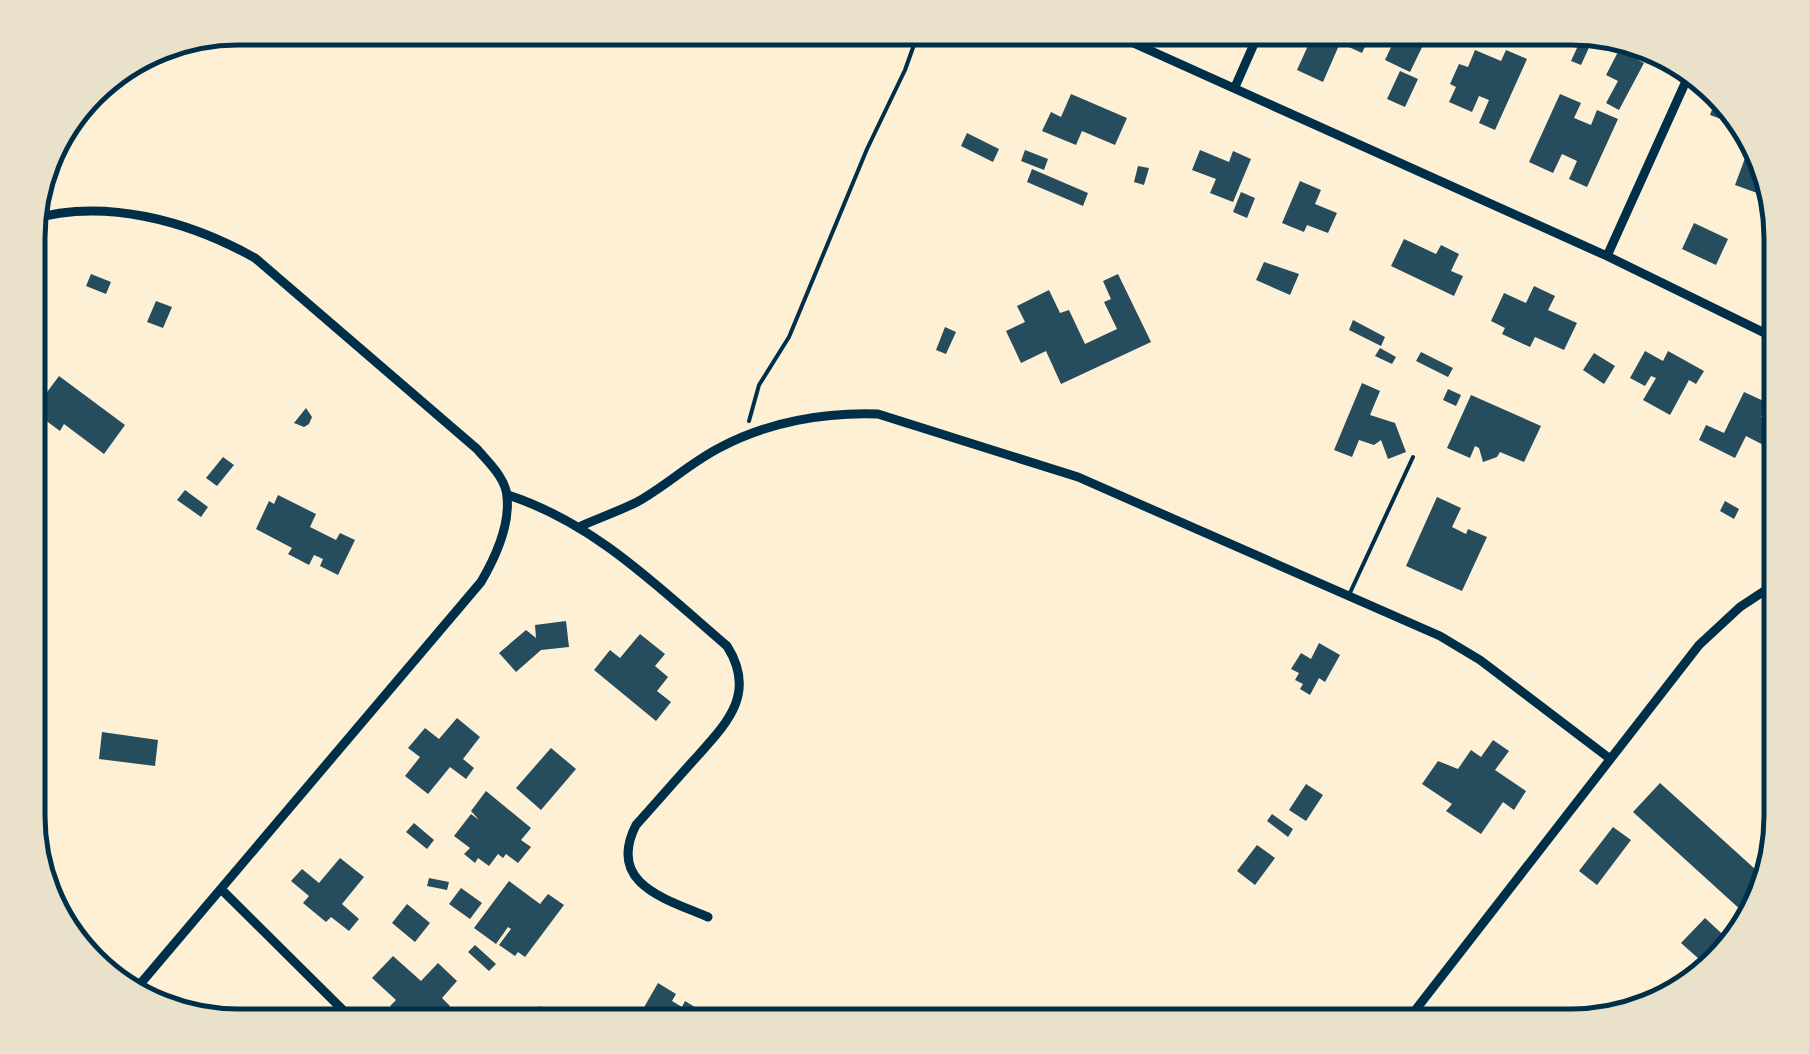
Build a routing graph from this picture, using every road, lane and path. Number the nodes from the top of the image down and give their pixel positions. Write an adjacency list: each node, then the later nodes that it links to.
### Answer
1 (914, 45): 9 (path)
2 (1139, 45): 5 (street)
3 (1254, 45): 5 (street)
4 (1685, 82): 7 (street)
5 (1235, 87): 7 (street)
6 (47, 217): 11 (street)
7 (1607, 256): 8 (street)
8 (1764, 333)
9 (746, 435): 12 (street); 14 (street)
10 (1413, 457): 14 (lane)
11 (508, 495): 12 (street); 16 (street)
12 (580, 526): 17 (street)
13 (1764, 592): 15 (street)
14 (1349, 595): 15 (street)
15 (1610, 758): 20 (street)
16 (222, 890): 18 (street); 19 (street)
17 (708, 917)
18 (141, 983)
19 (342, 1009)
20 (1416, 1009)

